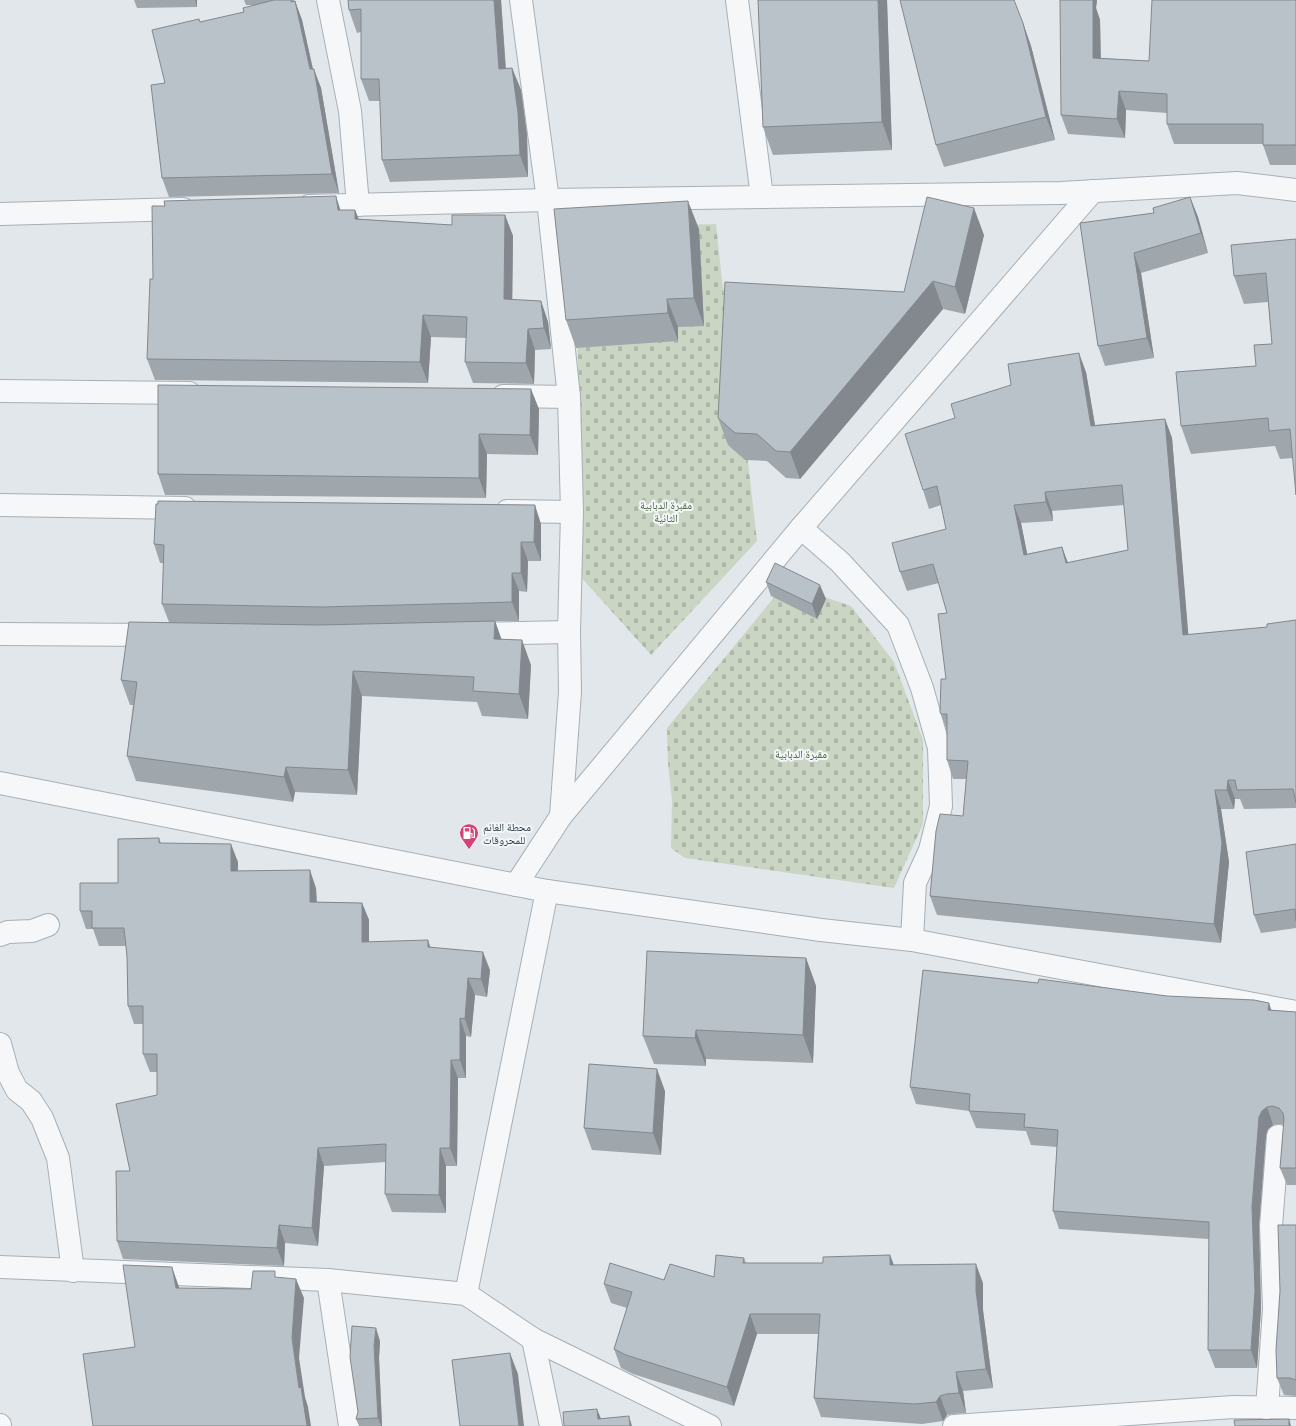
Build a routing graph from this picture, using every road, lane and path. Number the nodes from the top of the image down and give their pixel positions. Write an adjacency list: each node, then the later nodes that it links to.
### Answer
1 (328, 0): 8 (street)
2 (521, 0): 7 (street)
3 (738, 0): 6 (street)
4 (1296, 190): 5 (street)
5 (1094, 191): 6 (street); 20 (street)
6 (762, 197): 7 (street)
7 (548, 200): 8 (street); 15 (street)
8 (358, 205): 9 (street)
9 (286, 207)
10 (199, 209): 11 (street)
11 (0, 214)
12 (0, 391): 13 (street)
13 (206, 393)
14 (482, 396): 15 (street)
15 (570, 397): 19 (street)
16 (0, 505): 17 (street)
17 (206, 508)
18 (485, 511): 19 (street)
19 (572, 512): 21 (street)
20 (801, 528): 26 (street); 31 (street)
21 (569, 632): 24 (street); 26 (street)
22 (0, 634): 23 (street)
23 (181, 635)
24 (453, 635)
25 (0, 783): 27 (street)
26 (561, 816): 27 (street)
27 (516, 885): 28 (street)
28 (547, 891): 31 (street); 38 (street)
29 (48, 925): 30 (street)
30 (0, 935)
31 (912, 940): 32 (street)
32 (1296, 1012)
33 (0, 1044): 36 (street)
34 (1278, 1136): 40 (street)
35 (0, 1267): 36 (street)
36 (73, 1271): 37 (street)
37 (328, 1280): 38 (street); 43 (street)
38 (466, 1294): 39 (street)
39 (533, 1339): 42 (street); 44 (street)
40 (1267, 1408): 41 (street); 46 (street)
41 (1296, 1408)
42 (688, 1421): 45 (street)
43 (350, 1426)
44 (551, 1426)
45 (710, 1426)
46 (954, 1426)

